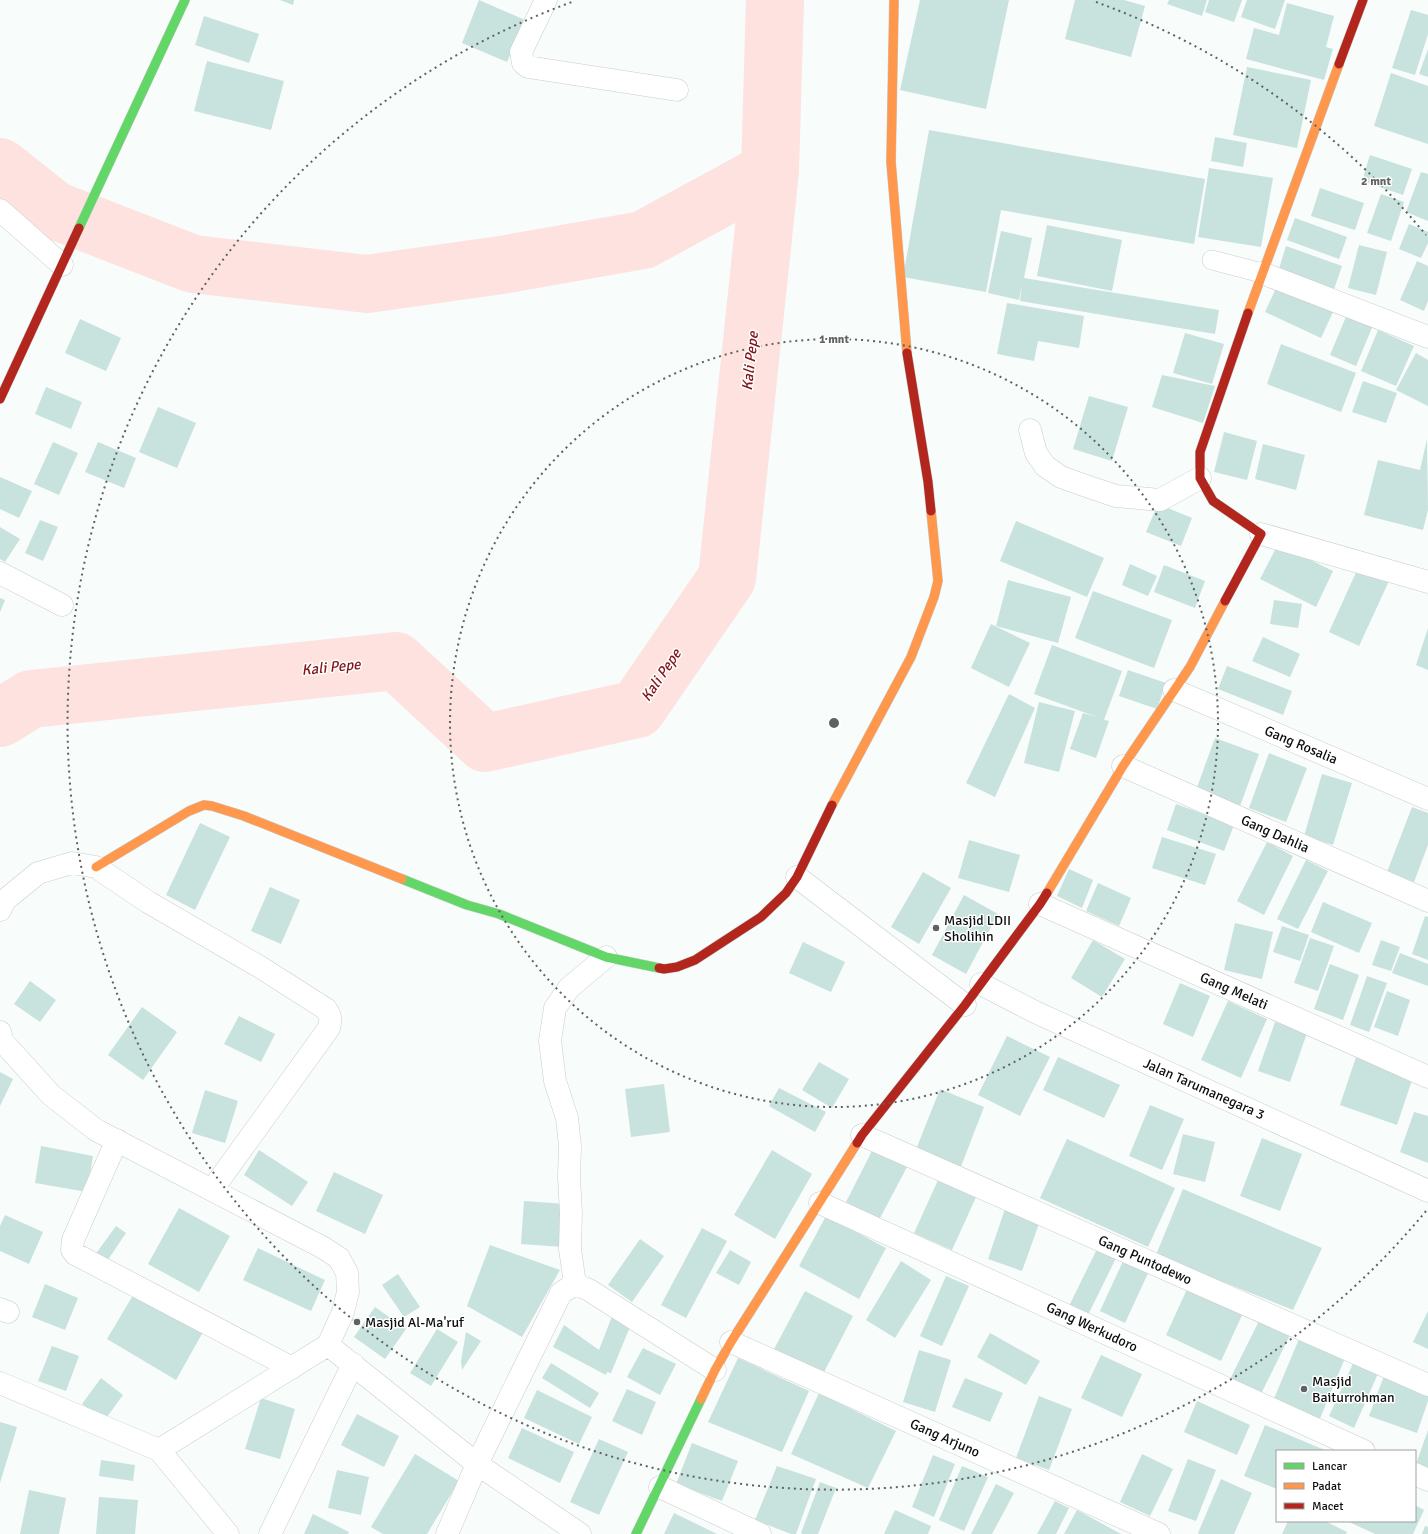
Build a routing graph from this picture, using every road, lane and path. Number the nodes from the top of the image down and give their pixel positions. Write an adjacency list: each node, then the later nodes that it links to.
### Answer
1 (185, 0): 7 (street)
2 (546, 0): 5 (street)
3 (894, 0): 22 (street)
4 (1363, 0): 9 (street)
5 (677, 90)
6 (0, 210): 7 (street)
7 (65, 260): 11 (street)
8 (1212, 260): 9 (lane)
9 (1262, 273): 10 (street); 13 (street)
10 (1428, 337)
11 (0, 399)
12 (1030, 430): 13 (street)
13 (1200, 478): 14 (street)
14 (1260, 534): 16 (street); 18 (street)
15 (0, 573): 17 (street)
16 (1428, 582)
17 (62, 605)
18 (1174, 690): 19 (street); 20 (street, Gang Rosalia)
19 (1123, 766): 23 (street, Gang Dahlia); 24 (street)
20 (1428, 799)
21 (96, 867): 25 (street); 26 (street); 33 (street)
22 (797, 877): 26 (street); 28 (street)
23 (1428, 901)
24 (1040, 904): 27 (street); 30 (street, Gang Melati)
25 (0, 910)
26 (598, 953): 36 (street)
27 (981, 984): 28 (street); 34 (street, Jalan Tarumanegara 3)
28 (965, 1005): 31 (street)
29 (1, 1039): 32 (street)
30 (1428, 1077)
31 (862, 1134): 35 (street); 43 (street, Gang Puntodewo)
32 (117, 1140): 33 (street); 40 (street)
33 (212, 1190): 38 (street)
34 (1428, 1191)
35 (820, 1203): 37 (street); 45 (street, Gang Werkudoro)
36 (575, 1284): 41 (street); 46 (street)
37 (731, 1342): 41 (street); 56 (street, Gang Arjuno)
38 (328, 1345): 39 (street); 40 (street)
39 (353, 1364): 46 (street); 51 (street)
40 (292, 1368): 44 (street)
41 (715, 1370): 49 (street)
42 (0, 1383): 44 (street)
43 (1428, 1385)
44 (159, 1450): 50 (street)
45 (1362, 1450)
46 (477, 1464): 52 (street); 53 (street)
47 (1416, 1474): 48 (street)
48 (1428, 1480)
49 (660, 1487): 54 (street); 55 (street)
50 (228, 1534)
51 (270, 1534)
52 (447, 1534)
53 (580, 1534)
54 (636, 1534)
55 (760, 1534)
56 (1159, 1534)

